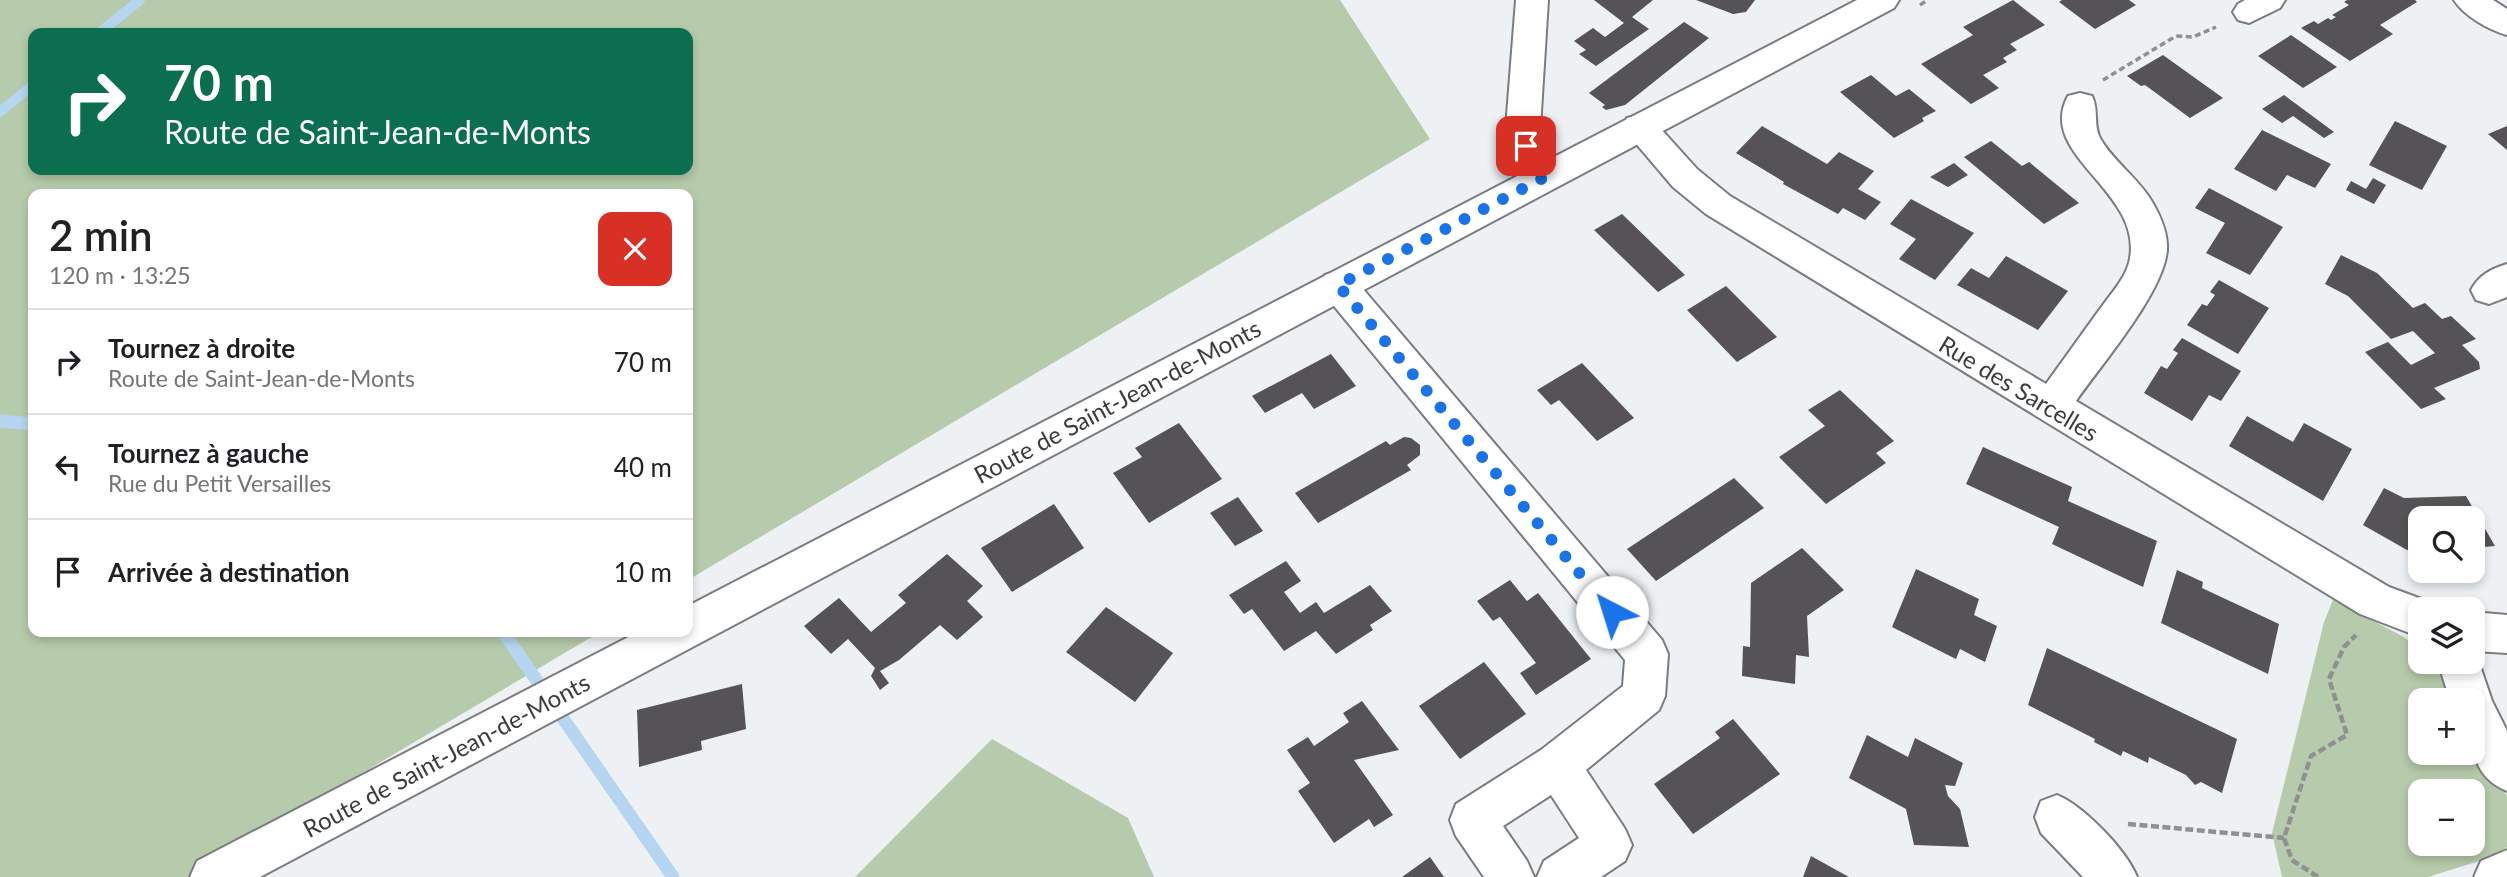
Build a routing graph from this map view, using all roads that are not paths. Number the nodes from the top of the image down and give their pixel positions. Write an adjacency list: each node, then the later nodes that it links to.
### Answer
1 (1532, 0): 7 (street)
2 (1883, 0): 6 (street, Route de Saint-Jean-de-Monts)
3 (2470, 0): 4 (street)
4 (2507, 24)
5 (2080, 105): 9 (street)
6 (1639, 127): 7 (street, Route de Saint-Jean-de-Monts); 9 (street, Rue des Sarcelles)
7 (1547, 176): 8 (street, Route de Saint-Jean-de-Monts)
8 (1338, 285): 11 (street, Route de Saint-Jean-de-Monts); 16 (street)
9 (2050, 407): 10 (street, Rue des Sarcelles)
10 (2408, 613)
11 (693, 624)
12 (2485, 632): 13 (street)
13 (2507, 634)
14 (669, 637): 20 (street, Route de Saint-Jean-de-Monts)
15 (2485, 733): 17 (street)
16 (1557, 765): 21 (street); 22 (street)
17 (2507, 769)
18 (2057, 817): 23 (street)
19 (2507, 873): 24 (street)
20 (213, 877)
21 (1511, 877)
22 (1560, 877)
23 (2114, 877)
24 (2497, 877)

